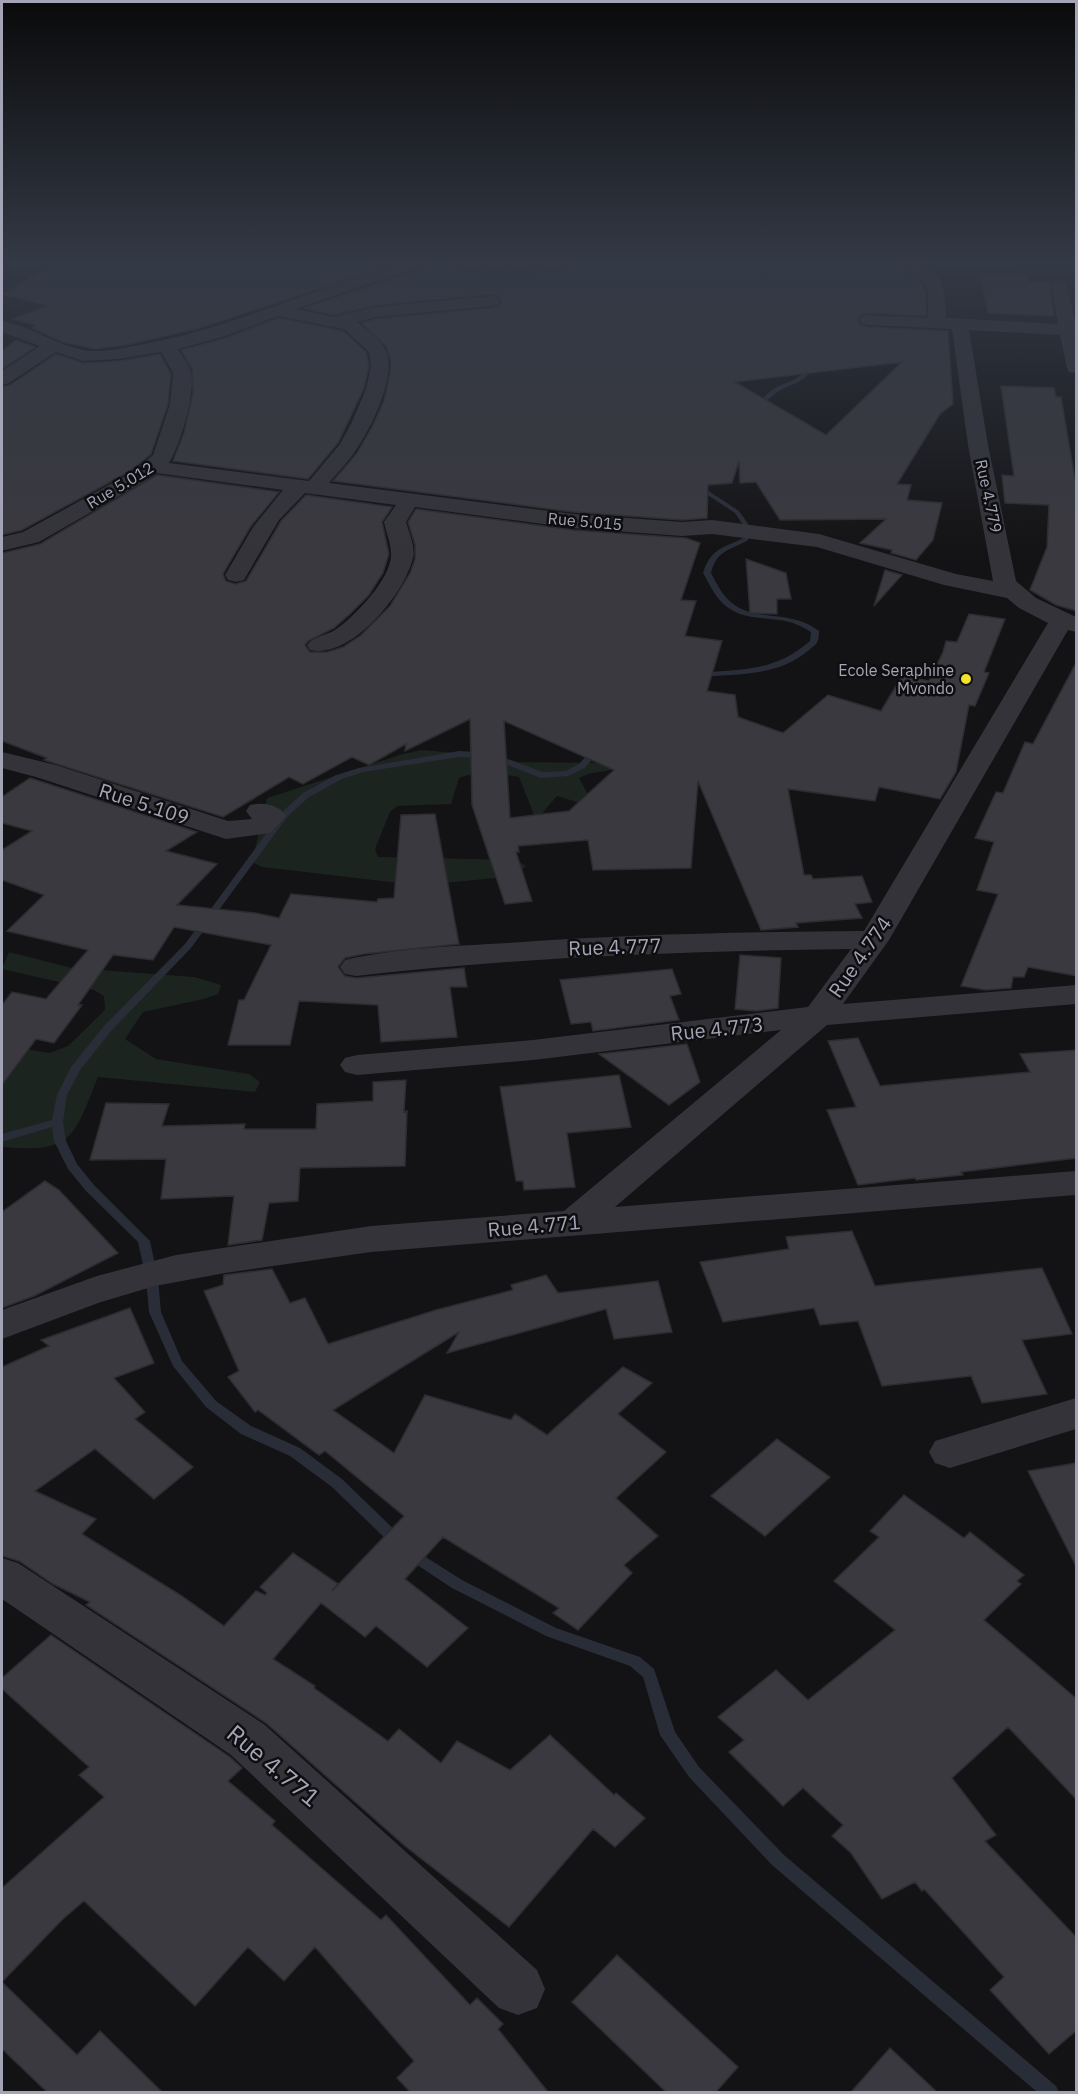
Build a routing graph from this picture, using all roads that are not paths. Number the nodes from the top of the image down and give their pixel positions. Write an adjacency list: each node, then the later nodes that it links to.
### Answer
1 (28, 362): 5 (street)
2 (176, 362): 6 (street, Rue 5.012)
3 (379, 362): 7 (street)
4 (965, 362): 11 (street, Rue 4.779)
5 (2, 379)
6 (154, 467): 7 (street, Rue 5.015); 9 (street, Rue 5.012)
7 (308, 486): 8 (street, Rue 5.015); 10 (street)
8 (410, 499): 11 (street, Rue 5.015); 13 (street)
9 (2, 544)
10 (236, 575)
11 (1011, 592): 12 (street)
12 (1069, 622): 16 (street, Rue 4.774)
13 (319, 645)
14 (2, 760): 15 (street, Rue 5.109)
15 (260, 811)
16 (874, 940): 17 (street, Rue 4.777); 19 (street, Rue 4.774)
17 (356, 967)
18 (1077, 996): 19 (street, Rue 4.773)
19 (818, 1016): 20 (street, Rue 4.773); 22 (street, Rue 4.774)
20 (357, 1065)
21 (1077, 1183): 22 (street, Rue 4.771)
22 (573, 1223): 23 (street, Rue 4.771)
23 (2, 1325)
24 (1077, 1414): 25 (street)
25 (950, 1452)
26 (2, 1576): 27 (street, Rue 4.771)
27 (518, 1989)

